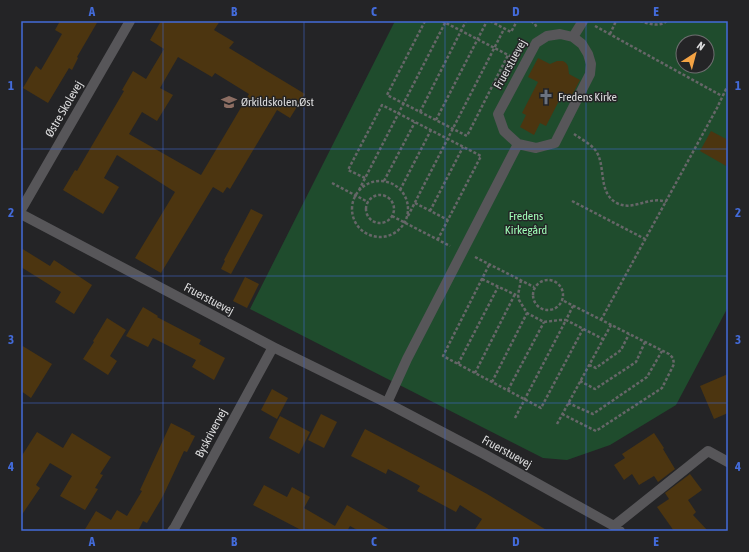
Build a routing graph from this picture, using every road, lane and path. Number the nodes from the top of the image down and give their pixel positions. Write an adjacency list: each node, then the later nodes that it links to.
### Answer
1 (130, 21): 43 (street, Østre Skolevej)
2 (425, 21): 22 (path)
3 (442, 21): 10 (path)
4 (466, 21): 13 (path)
5 (488, 21): 12 (path); 16 (path)
6 (517, 21): 12 (path)
7 (616, 21): 14 (path)
8 (640, 21): 9 (path)
9 (667, 21)
10 (446, 22): 13 (path); 22 (path)
11 (587, 23): 14 (path); 15 (street)
12 (504, 28): 17 (path)
13 (462, 31): 16 (path); 23 (path)
14 (610, 34): 21 (path)
15 (573, 37): 19 (street, Fruerstuevej); 28 (street)
16 (477, 40): 17 (path); 25 (path)
17 (494, 48): 18 (path); 27 (path)
18 (508, 55): 19 (path); 27 (path)
19 (525, 64): 31 (street, Fruerstuevej)
20 (728, 87): 21 (path)
21 (722, 96): 41 (path)
22 (404, 103): 23 (path); 24 (path)
23 (420, 112): 25 (path)
24 (399, 113): 26 (path); 33 (path); 33 (path)
25 (436, 120): 27 (path)
26 (415, 122): 29 (path); 34 (path)
27 (453, 128): 30 (path)
28 (563, 128): 31 (street); 41 (path)
29 (431, 130): 30 (path); 37 (path)
30 (448, 139): 32 (path); 42 (path)
31 (518, 144): 77 (street)
32 (463, 146): 44 (path); 47 (path)
33 (365, 178): 36 (path)
34 (384, 181): 36 (path); 37 (path)
35 (332, 183): 38 (path)
36 (360, 190): 38 (path)
37 (400, 190): 46 (path)
38 (356, 195): 40 (path); 46 (path)
39 (572, 201): 49 (path)
40 (368, 202): 40 (path)
41 (666, 202): 49 (path)
42 (415, 203): 44 (path); 46 (path)
43 (21, 210)
44 (430, 211): 47 (path)
45 (21, 214): 67 (street, Fruerstuevej)
46 (408, 216)
47 (448, 220): 48 (path)
48 (438, 239)
49 (645, 239): 60 (path)
50 (489, 265): 51 (path)
51 (482, 279): 53 (path); 69 (path)
52 (521, 280): 55 (path)
53 (498, 287): 54 (path); 69 (path)
54 (515, 294): 55 (path); 71 (path)
55 (519, 296): 58 (path)
56 (562, 300): 56 (path); 57 (path)
57 (574, 306): 59 (path); 60 (path)
58 (527, 313): 61 (path); 73 (path)
59 (566, 320): 61 (path); 63 (path); 75 (path)
60 (601, 320): 62 (path)
61 (544, 322): 74 (path)
62 (611, 325): 64 (path); 65 (path)
63 (583, 329): 65 (path); 75 (path)
64 (629, 334): 66 (path); 70 (path)
65 (603, 339): 70 (path)
66 (646, 342): 68 (path); 72 (path)
67 (272, 347): 77 (street, Fruerstuevej); 83 (street, Byskrivervej)
68 (662, 351): 76 (path); 78 (path)
69 (458, 364): 71 (path)
70 (589, 365): 72 (path)
71 (475, 373): 73 (path)
72 (580, 381): 76 (path)
73 (492, 382): 74 (path)
74 (508, 390): 75 (path)
75 (525, 399): 79 (path)
76 (568, 403): 78 (path)
77 (387, 404): 82 (street, Fruerstuevej)
78 (562, 414): 80 (path)
79 (515, 418)
80 (557, 424)
81 (728, 462): 82 (street, Fruerstuevej)
82 (617, 529)
83 (177, 530)

